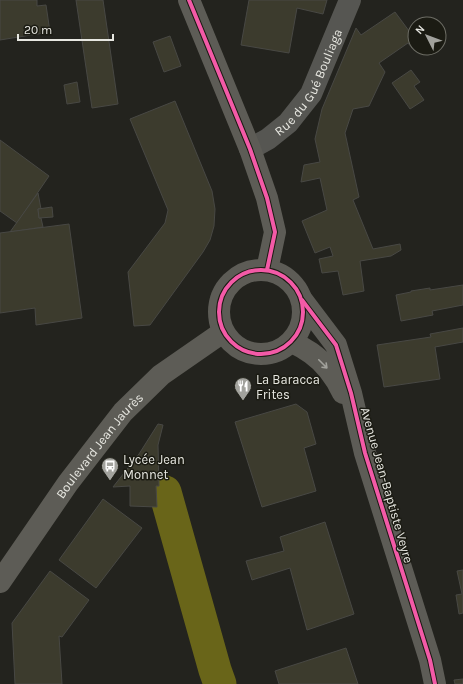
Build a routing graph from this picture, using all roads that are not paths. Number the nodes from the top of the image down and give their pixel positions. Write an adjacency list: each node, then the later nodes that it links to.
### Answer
1 (190, 0): 3 (main road)
2 (350, 0): 3 (street, Rue du Gué Bouliaga)
3 (250, 149): 4 (main road)
4 (267, 270): 5 (main road); 6 (main road)
5 (302, 300): 7 (main road); 8 (main road, Avenue Jean-Baptiste Veyre)
6 (223, 332): 7 (main road); 9 (main road, Boulevard Jean Jaurès)
7 (292, 342): 8 (main road, Avenue Jean-Baptiste Veyre, one-way to 8)
8 (360, 430): 10 (main road, Avenue Jean-Baptiste Veyre)
9 (0, 582)
10 (435, 684)

